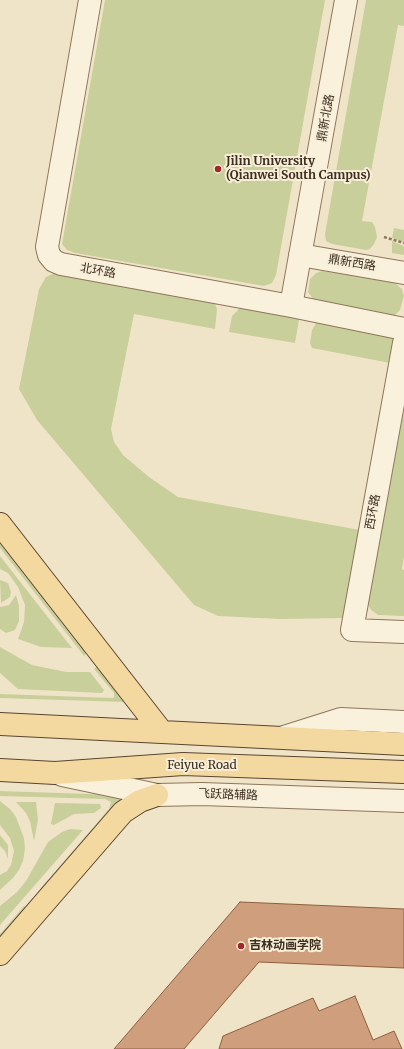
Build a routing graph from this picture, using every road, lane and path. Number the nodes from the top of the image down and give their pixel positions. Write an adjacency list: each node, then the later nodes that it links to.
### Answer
1 (90, 0): 7 (street, 北环路)
2 (346, 0): 5 (street, 鼎新北路)
3 (384, 237): 4 (path)
4 (404, 244)
5 (300, 255): 6 (street, 鼎新西路); 7 (street, 鼎新北路)
6 (404, 273)
7 (291, 306): 8 (street, 北环路)
8 (404, 329)
9 (404, 343): 11 (street, 西环路)
10 (0, 524): 14 (main road)
11 (404, 632)
12 (404, 722): 15 (street)
13 (0, 724): 14 (main road)
14 (162, 732): 15 (main road)
15 (282, 738): 16 (main road)
16 (404, 744)
17 (0, 770): 19 (main road, Feiyue Road)
18 (404, 772): 19 (main road, Feiyue Road)
19 (55, 773): 20 (street, 飞跃路辅路)
20 (157, 795): 21 (street, 飞跃路辅路); 22 (main road)
21 (404, 801)
22 (0, 954)

